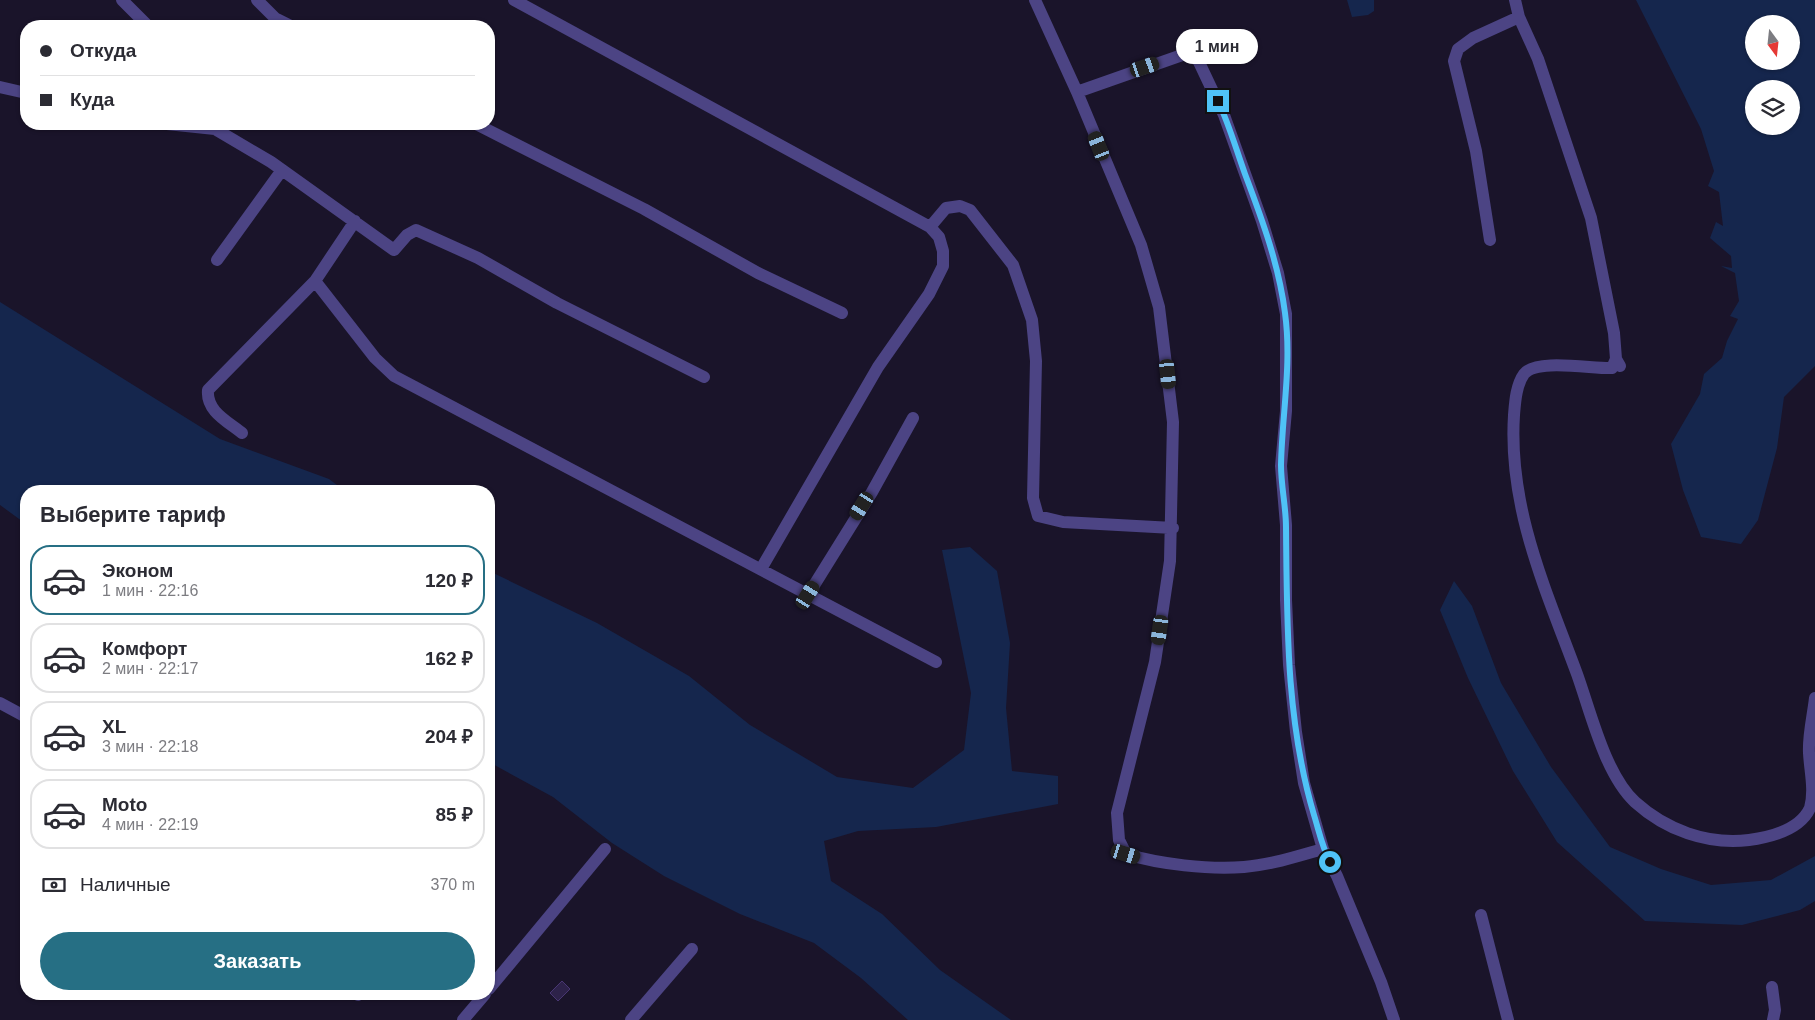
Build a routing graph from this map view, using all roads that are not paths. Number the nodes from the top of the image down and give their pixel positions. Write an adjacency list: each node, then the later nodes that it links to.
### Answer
1 (122, 0): 7 (street)
2 (257, 0): 8 (street)
3 (514, 0): 16 (street)
4 (1035, 0): 11 (street)
5 (1514, 0): 6 (street)
6 (1519, 17): 17 (street); 28 (street)
7 (142, 20)
8 (272, 20)
9 (0, 86): 10 (street)
10 (20, 91)
11 (1077, 92): 24 (street); 32 (street)
12 (221, 130): 14 (street)
13 (488, 130): 20 (street)
14 (282, 170): 15 (street); 18 (street)
15 (354, 221): 19 (street); 21 (street)
16 (930, 227): 24 (street); 25 (street)
17 (1490, 240)
18 (216, 260)
19 (314, 281): 23 (street); 25 (street)
20 (842, 314)
21 (704, 377)
22 (913, 418): 26 (street)
23 (242, 433)
24 (1173, 528): 32 (street)
25 (761, 569): 26 (street)
26 (808, 595): 27 (street)
27 (936, 662)
28 (1815, 698)
29 (0, 702): 30 (street)
30 (20, 714)
31 (605, 849): 35 (street)
32 (1323, 849): 40 (street)
33 (1481, 915): 41 (street)
34 (692, 950): 39 (street)
35 (495, 982)
36 (1772, 987): 42 (street)
37 (480, 1000): 38 (street)
38 (463, 1020)
39 (631, 1020)
40 (1394, 1020)
41 (1508, 1020)
42 (1773, 1020)

